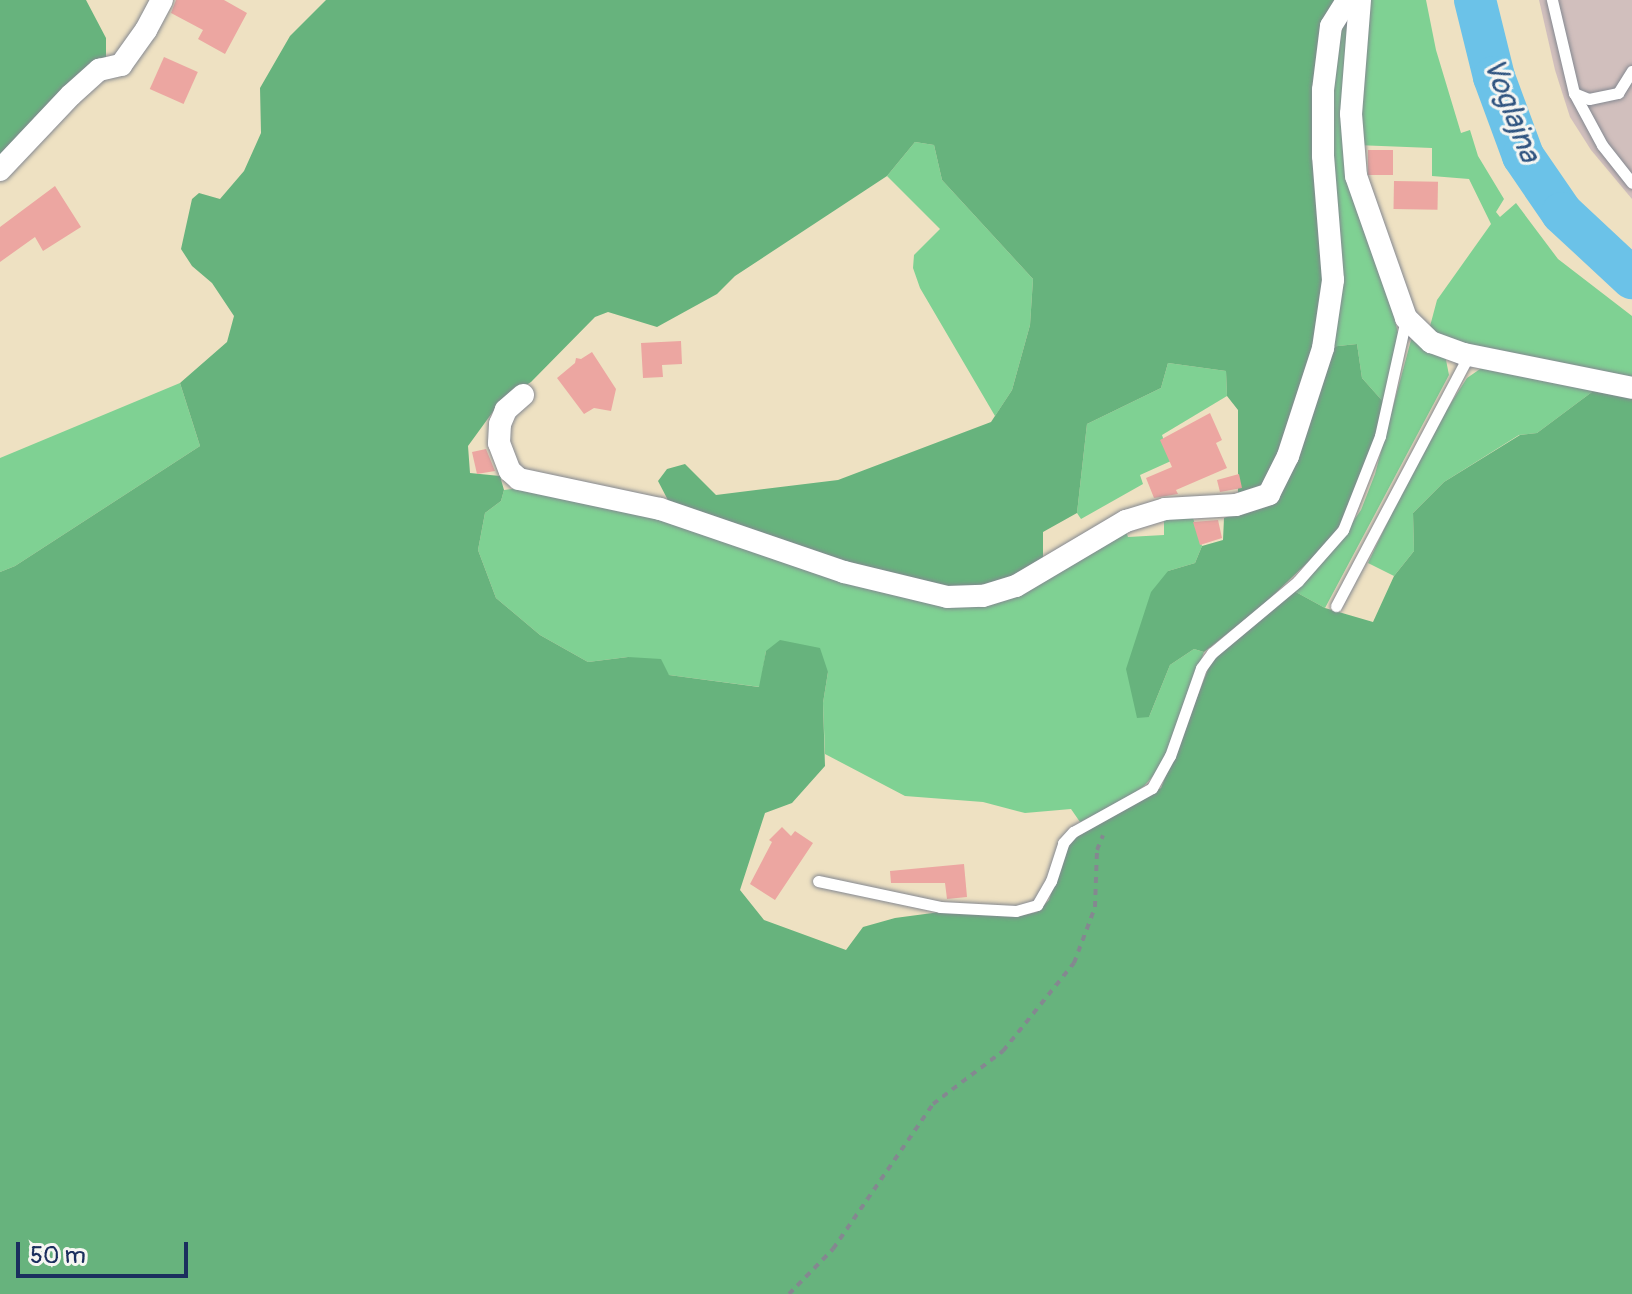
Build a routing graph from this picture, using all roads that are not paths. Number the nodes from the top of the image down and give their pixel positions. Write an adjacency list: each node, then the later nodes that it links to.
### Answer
1 (162, 0): 7 (street)
2 (1347, 0): 12 (street)
3 (1360, 0): 9 (street)
4 (1552, 0): 6 (lane)
5 (1632, 71): 6 (lane)
6 (1574, 93): 8 (lane)
7 (0, 170)
8 (1632, 183)
9 (1406, 318): 10 (street); 14 (lane)
10 (1469, 355): 11 (street); 13 (lane)
11 (1632, 388)
12 (523, 395)
13 (1336, 606)
14 (818, 881)

